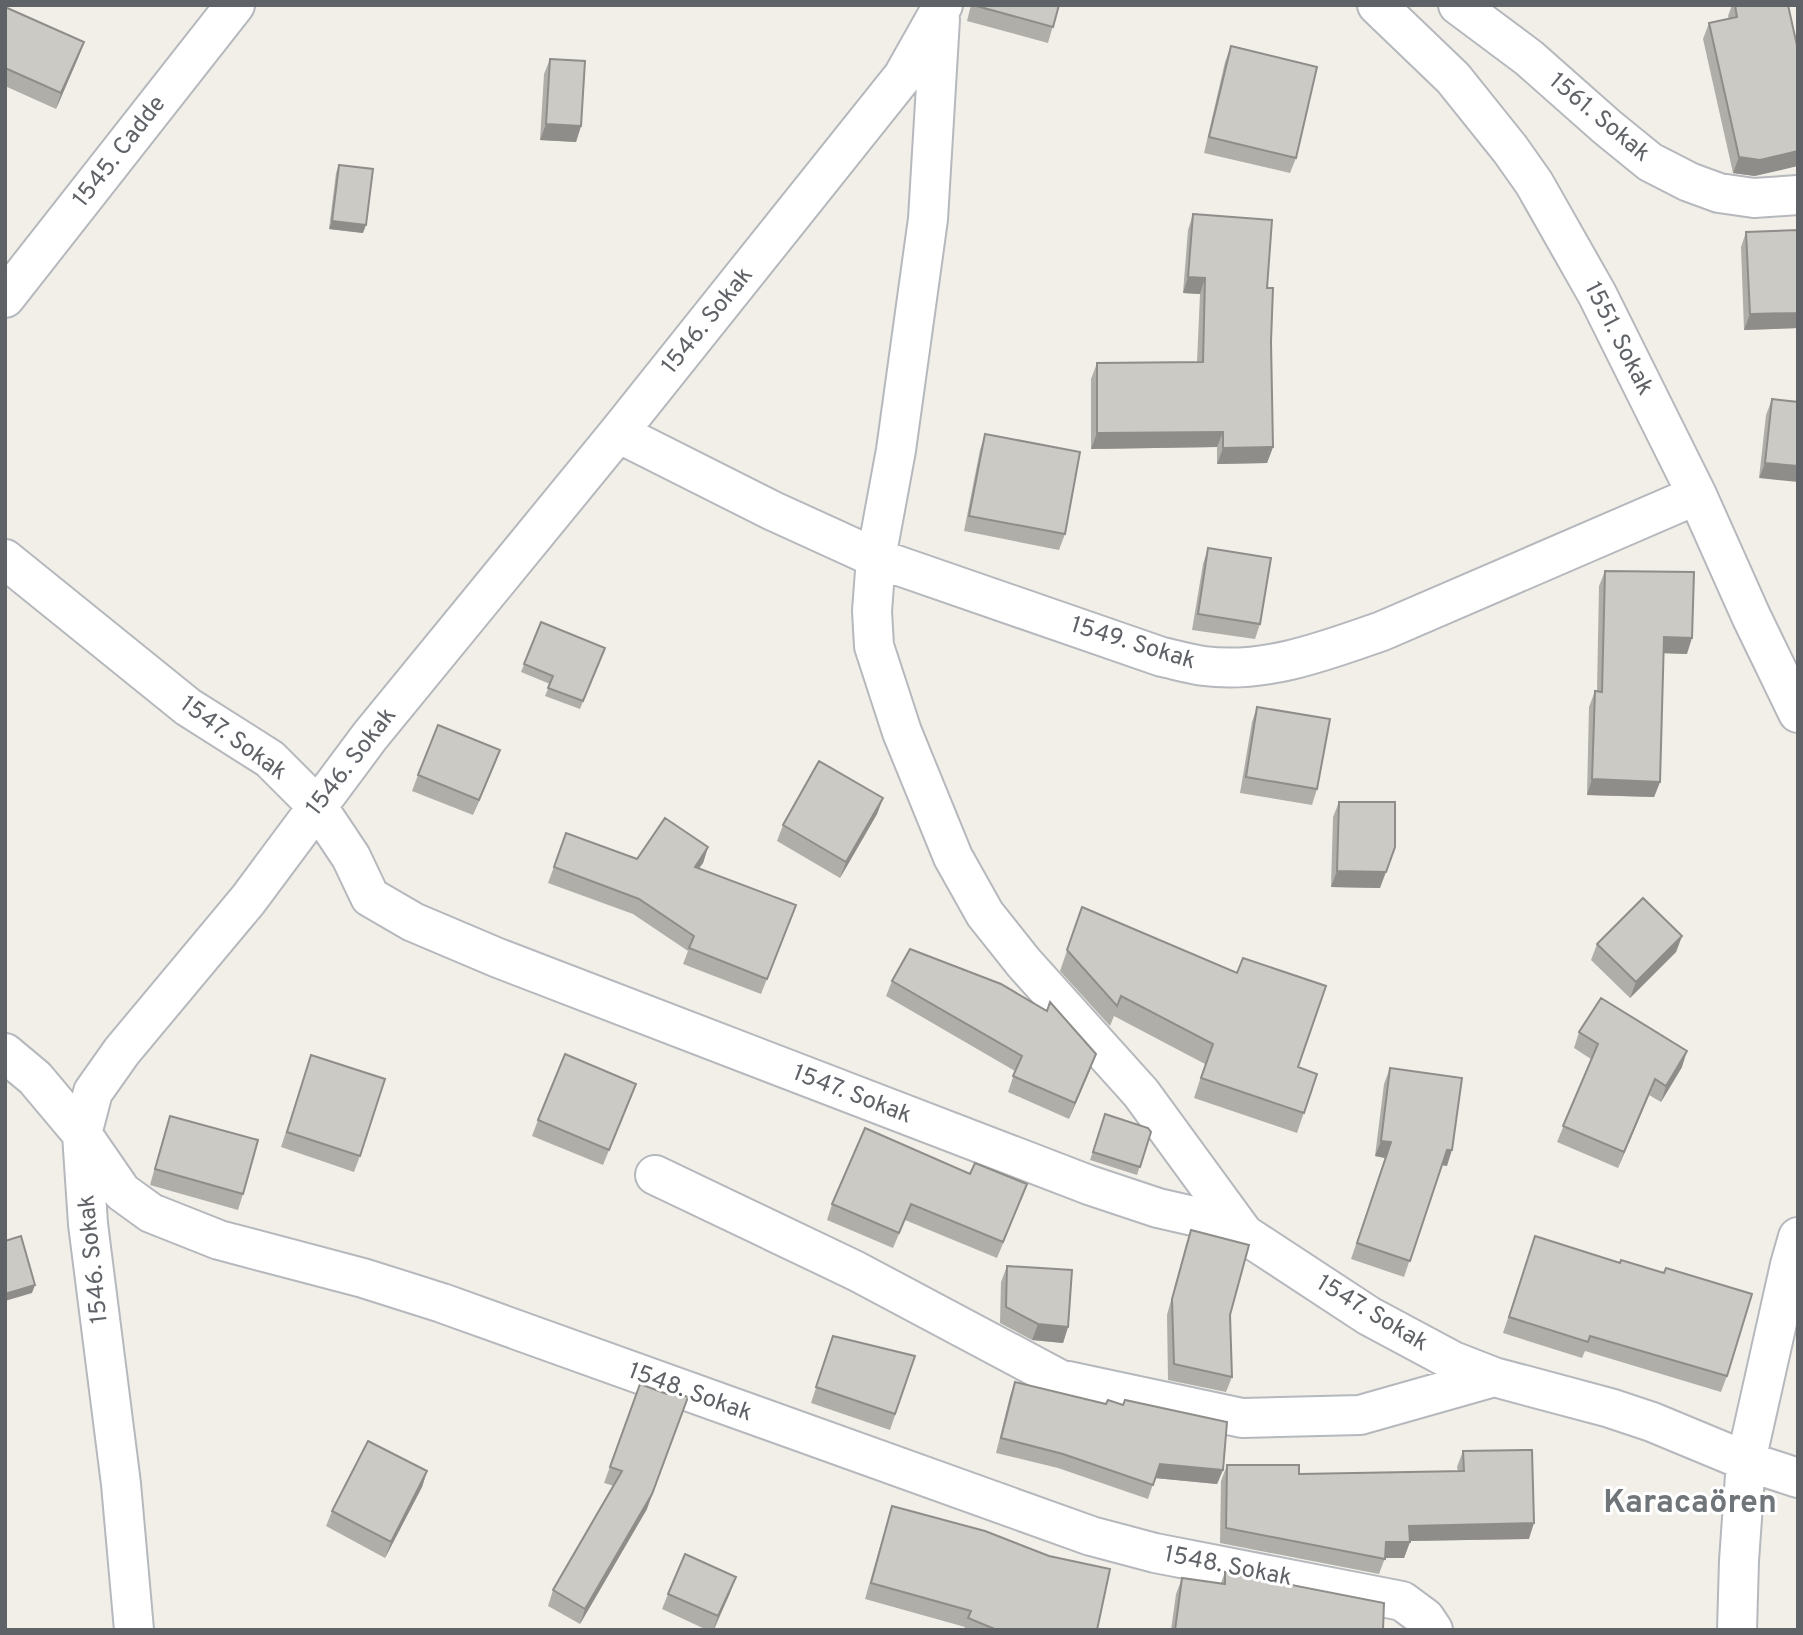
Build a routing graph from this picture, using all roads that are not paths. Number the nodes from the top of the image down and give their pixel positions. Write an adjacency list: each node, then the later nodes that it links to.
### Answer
1 (235, 5): 6 (street, 1545. Cadde)
2 (1377, 5): 8 (street, 1551. Sokak)
3 (1458, 5): 5 (street, 1561. Sokak)
4 (942, 9): 7 (street, 1546. Sokak); 9 (street)
5 (1798, 195)
6 (5, 298)
7 (618, 433): 9 (street, 1549. Sokak); 12 (street, 1546. Sokak)
8 (1697, 495): 9 (street, 1549. Sokak); 11 (street, 1551. Sokak)
9 (876, 558): 16 (street)
10 (5, 559): 12 (street, 1547. Sokak)
11 (1798, 713)
12 (317, 806): 14 (street, 1546. Sokak); 16 (street, 1547. Sokak)
13 (5, 1053): 14 (street, 1548. Sokak)
14 (82, 1135): 21 (street, 1546. Sokak); 22 (street, 1548. Sokak)
15 (655, 1175): 18 (street)
16 (1244, 1234): 18 (street, 1547. Sokak)
17 (1798, 1237): 19 (street)
18 (1494, 1377): 19 (street, 1547. Sokak)
19 (1746, 1461): 20 (street, 1547. Sokak); 23 (street)
20 (1798, 1478)
21 (134, 1630)
22 (1433, 1630)
23 (1737, 1630)

